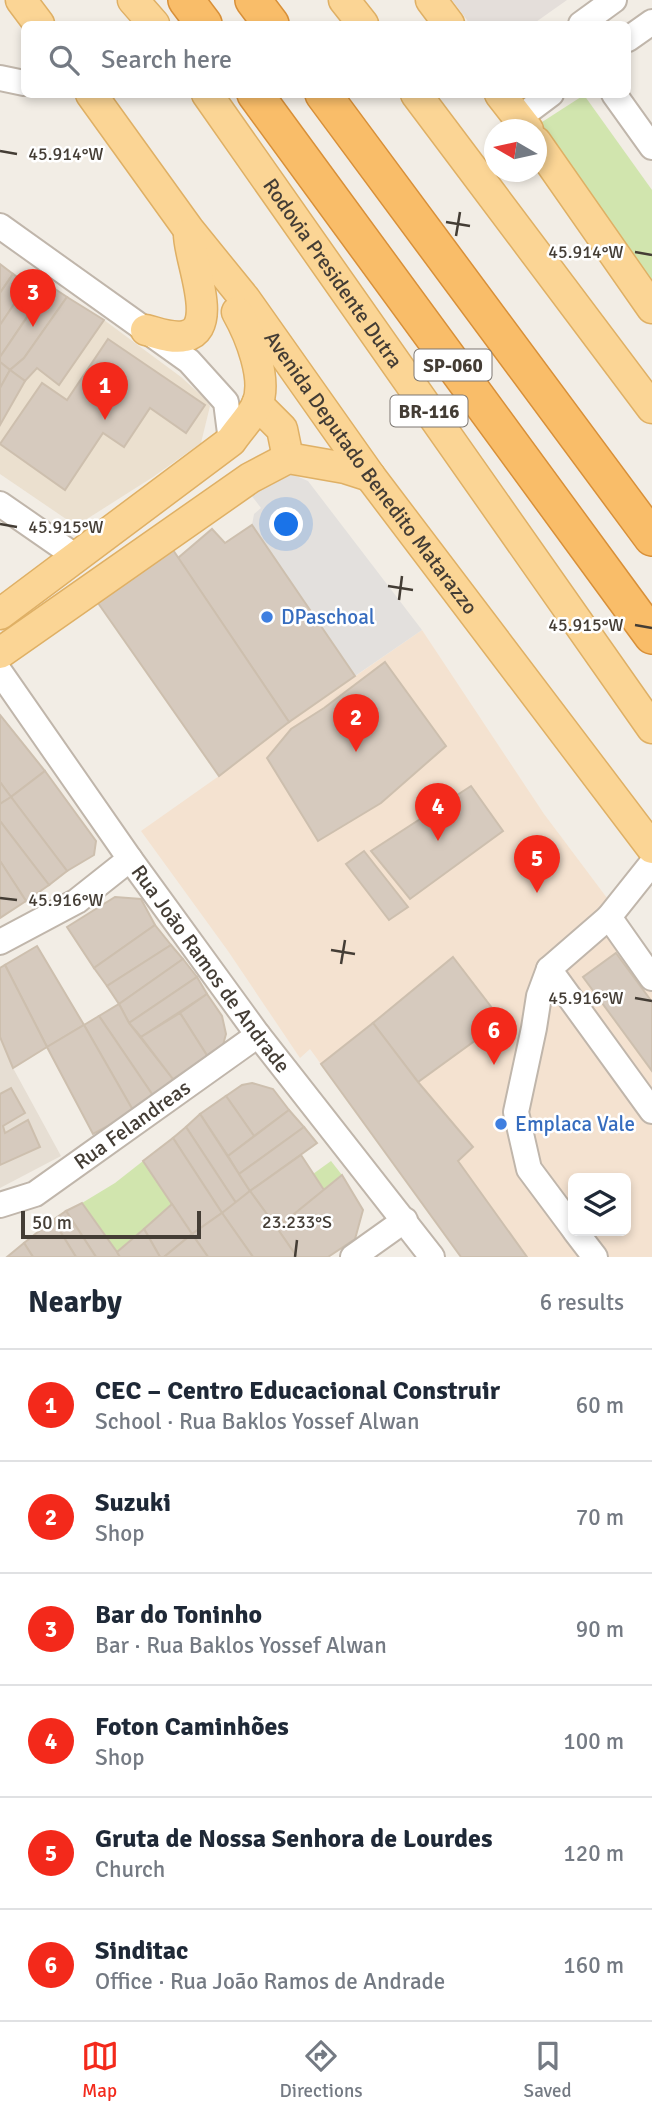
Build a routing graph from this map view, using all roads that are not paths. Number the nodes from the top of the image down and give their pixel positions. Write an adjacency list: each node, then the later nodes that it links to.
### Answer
1 (21, 0): 8 (main road)
2 (134, 0): 9 (main road)
3 (186, 0): 10 (highway)
4 (253, 0): 11 (highway)
5 (344, 0): 12 (main road)
6 (431, 0): 13 (main road)
7 (614, 0): 14 (street)
8 (37, 21)
9 (152, 21)
10 (202, 21)
11 (269, 21)
12 (361, 21)
13 (447, 21)
14 (585, 21)
15 (652, 22): 16 (street)
16 (631, 37)
17 (0, 78): 18 (street)
18 (21, 82)
19 (94, 98): 32 (main road, Avenida Deputado Benedito Matarazzo)
20 (210, 98): 49 (main road, Rodovia Presidente Dutra / BR-116)
21 (258, 98): 46 (highway, Rodovia Presidente Dutra / SP-060)
22 (326, 98): 38 (highway, SP-060)
23 (419, 98): 36 (main road)
24 (503, 98): 27 (main road)
25 (547, 98): 28 (street)
26 (617, 98): 29 (street)
27 (520, 119)
28 (528, 119)
29 (652, 148)
30 (547, 156): 33 (main road)
31 (0, 226): 34 (street)
32 (189, 230): 34 (main road); 35 (main road); 40 (main road, Avenida Deputado Benedito Matarazzo)
33 (652, 308)
34 (146, 330): 37 (street)
35 (257, 404): 37 (main road); 39 (main road)
36 (652, 408)
37 (231, 441): 44 (main road)
38 (582, 443): 42 (highway); 43 (highway, SP-060)
39 (288, 458): 40 (main road); 47 (main road)
40 (370, 476): 50 (main road, Avenida Deputado Benedito Matarazzo)
41 (0, 504): 44 (street)
42 (652, 509)
43 (652, 538)
44 (75, 556): 45 (main road)
45 (0, 614)
46 (652, 636)
47 (0, 653)
48 (0, 672): 51 (street, Rua João Ramos de Andrade)
49 (652, 728)
50 (652, 848)
51 (130, 859): 54 (street); 57 (street, Rua João Ramos de Andrade)
52 (652, 863): 53 (street)
53 (609, 917): 55 (street); 56 (street)
54 (0, 942)
55 (549, 969): 58 (street); 61 (street)
56 (652, 978)
57 (258, 1035): 59 (street, Rua Felandreas); 60 (street, Rua João Ramos de Andrade)
58 (652, 1111)
59 (0, 1205)
60 (405, 1220): 63 (street); 64 (street, Rua João Ramos de Andrade)
61 (568, 1222)
62 (578, 1236): 65 (street)
63 (354, 1257)
64 (432, 1257)
65 (594, 1257)

